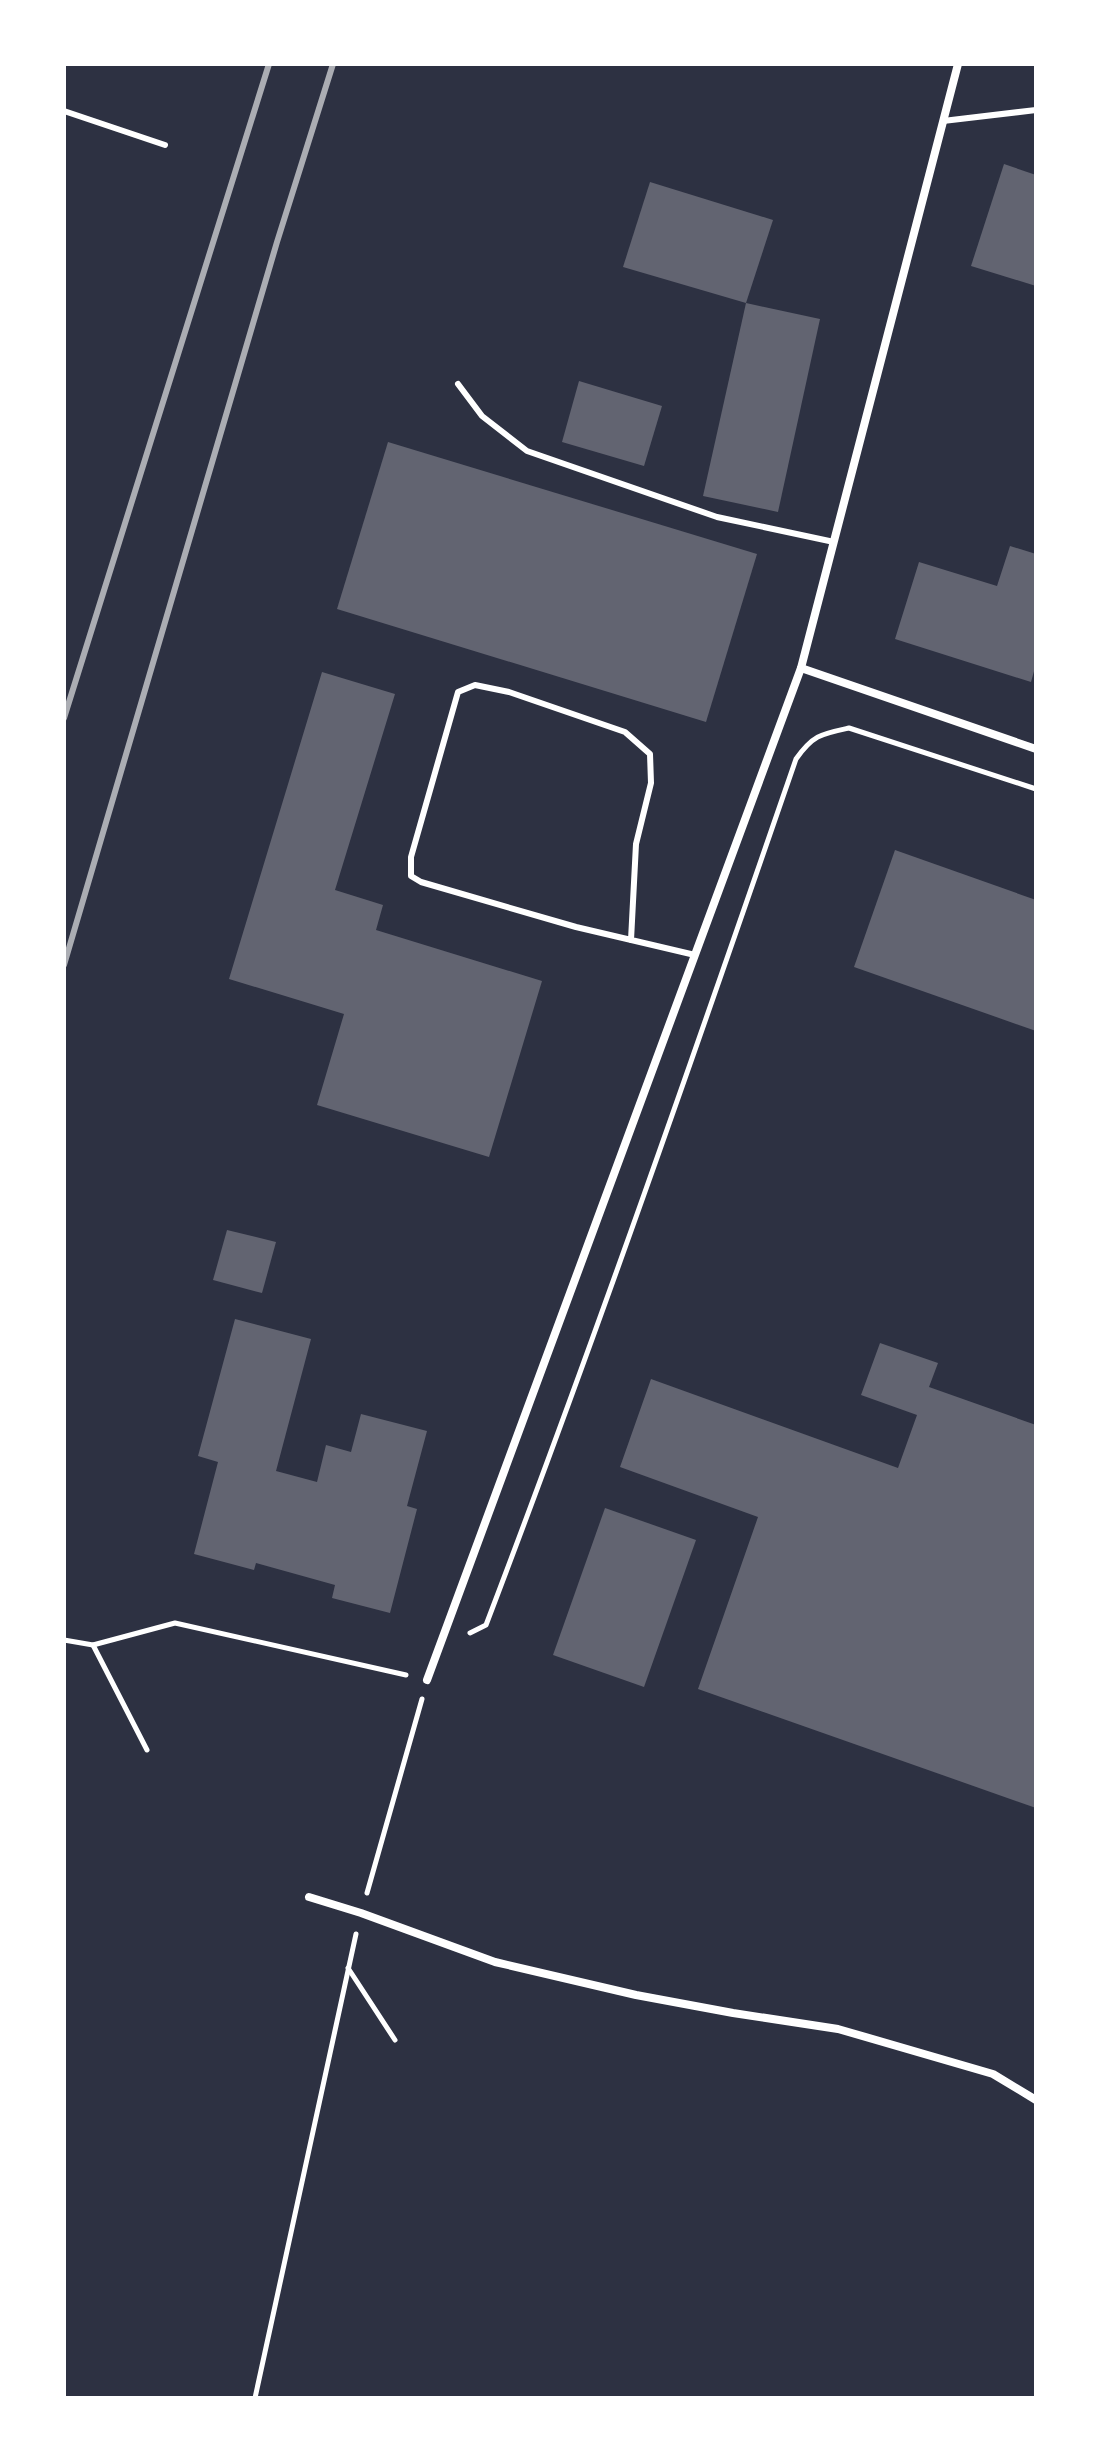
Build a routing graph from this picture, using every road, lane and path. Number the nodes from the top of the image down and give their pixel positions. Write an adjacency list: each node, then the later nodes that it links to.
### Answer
1 (958, 64): 4 (street)
2 (1036, 110): 4 (lane)
3 (64, 111): 5 (lane)
4 (943, 121): 7 (street)
5 (165, 145)
6 (458, 384): 7 (lane)
7 (834, 542): 8 (street)
8 (801, 668): 9 (street); 12 (street)
9 (1036, 749)
10 (1036, 789): 15 (path)
11 (631, 940): 11 (lane); 12 (lane)
12 (695, 955): 15 (street)
13 (64, 1640): 14 (path)
14 (93, 1645): 16 (path); 17 (path)
15 (439, 1648): 16 (street)
16 (427, 1680): 19 (path)
17 (147, 1750)
18 (309, 1897): 19 (street)
19 (361, 1913): 20 (path); 22 (street)
20 (348, 1968): 21 (path); 23 (path)
21 (395, 2040)
22 (1036, 2100)
23 (255, 2398)

